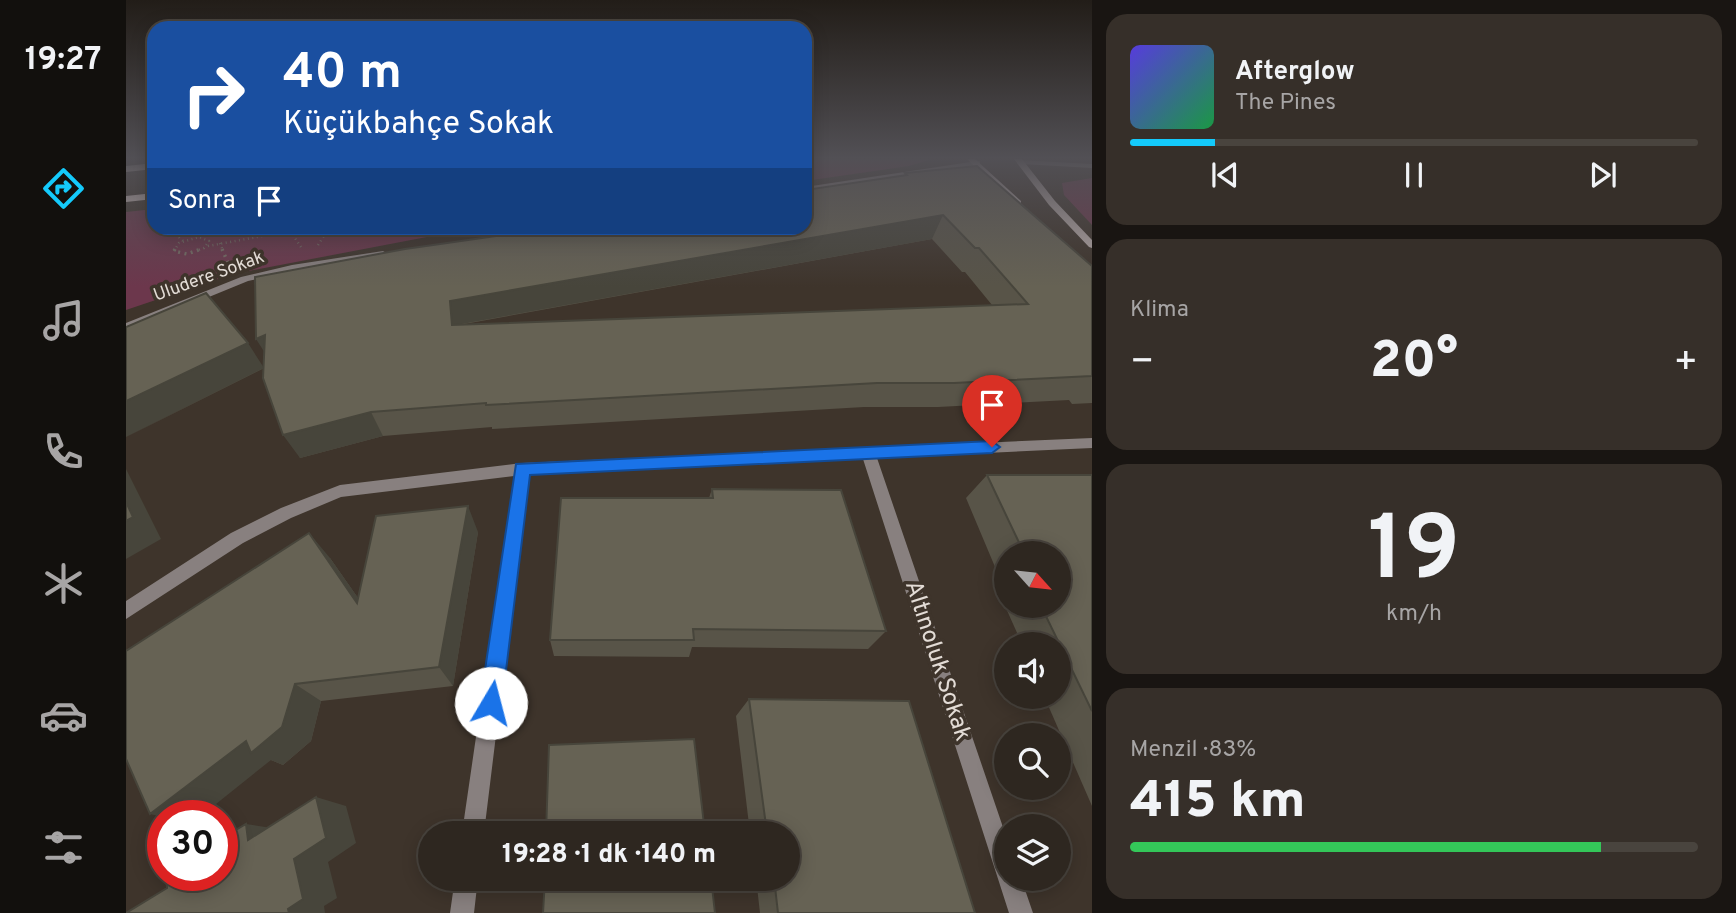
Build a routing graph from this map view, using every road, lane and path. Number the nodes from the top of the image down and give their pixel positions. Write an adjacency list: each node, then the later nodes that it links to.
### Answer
1 (1017, 202): 3 (main road)
2 (1051, 202): 10 (main road)
3 (1022, 206)
4 (177, 235): 8 (path)
5 (267, 235): 9 (path)
6 (293, 235): 13 (path)
7 (324, 235): 12 (path)
8 (183, 241): 11 (path); 11 (path)
9 (220, 243): 11 (path); 15 (path)
10 (1092, 245)
11 (208, 246)
12 (316, 248)
13 (303, 249)
14 (388, 253): 16 (street, Uludere Sokak)
15 (233, 274)
16 (126, 327)
17 (1092, 443): 18 (street)
18 (868, 453): 19 (street); 22 (street, Altınoluk Sokak)
19 (522, 469): 20 (street); 21 (street)
20 (126, 611)
21 (475, 821)
22 (994, 833)
23 (466, 891): 25 (street)
24 (1013, 891): 26 (street)
25 (463, 913)
26 (1021, 913)

